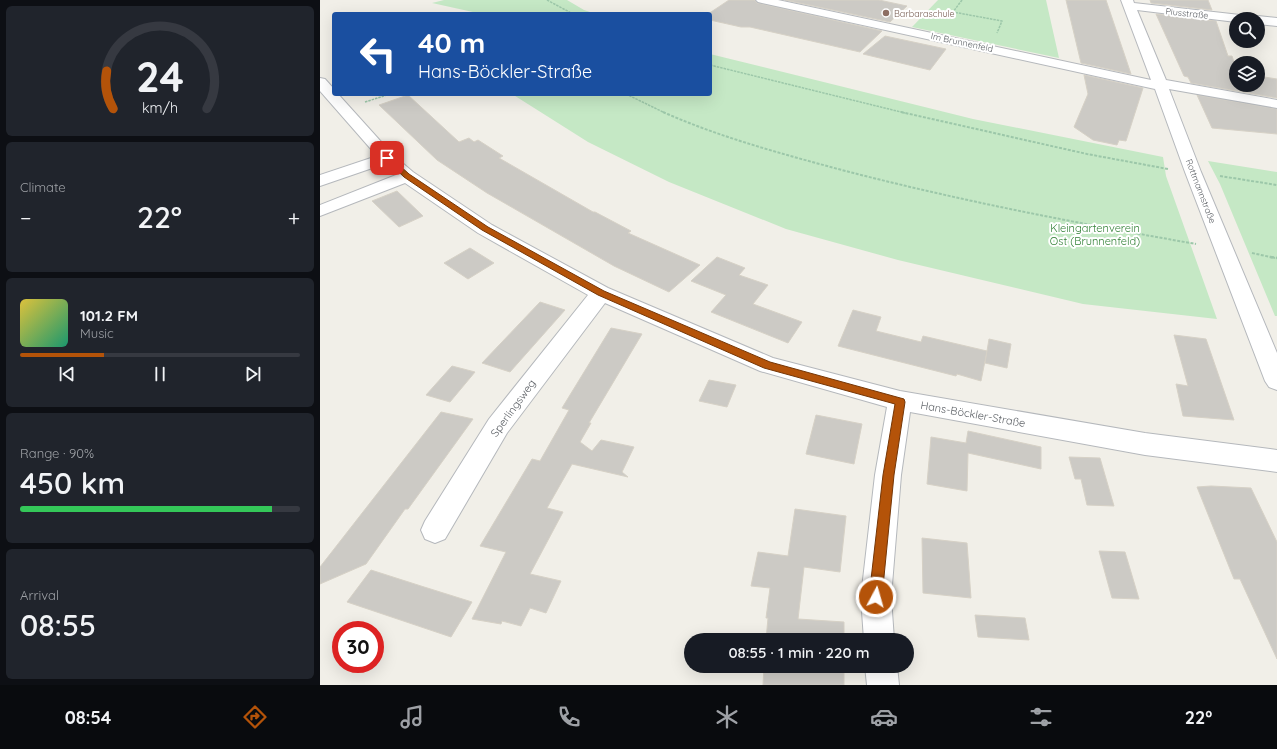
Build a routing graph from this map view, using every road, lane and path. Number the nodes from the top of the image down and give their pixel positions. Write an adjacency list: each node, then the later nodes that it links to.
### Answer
1 (547, 0): 5 (path)
2 (762, 0): 9 (street, Im Brunnenfeld)
3 (962, 0): 9 (path)
4 (1128, 3): 6 (street, Piusstraße); 12 (street, Rottmannstraße)
5 (569, 12)
6 (1229, 17)
7 (1265, 21): 8 (street)
8 (1277, 22)
9 (990, 48): 12 (street, Im Brunnenfeld)
10 (712, 65): 18 (path)
11 (320, 82): 14 (street, Hans-Böckler-Straße)
12 (1161, 84): 16 (street, Im Brunnenfeld); 18 (street, Rottmannstraße)
13 (332, 96): 17 (street, Hans-Böckler-Straße)
14 (332, 96)
15 (630, 96): 23 (path)
16 (1277, 104)
17 (387, 158): 19 (street, Hans-Böckler-Straße); 20 (street)
18 (1193, 172): 21 (path); 23 (street, Rottmannstraße)
19 (407, 176): 22 (street); 25 (street, Hans-Böckler-Straße)
20 (320, 181)
21 (1277, 185)
22 (320, 211)
23 (1223, 248): 24 (path); 26 (street, Rottmannstraße)
24 (1277, 258)
25 (601, 293): 27 (street, Hans-Böckler-Straße); 29 (street, Sperlingsweg)
26 (1277, 381)
27 (900, 402): 28 (street, Hans-Böckler-Straße); 30 (street)
28 (1277, 461)
29 (435, 530)
30 (879, 633)
31 (881, 673): 32 (street)
32 (882, 685)

